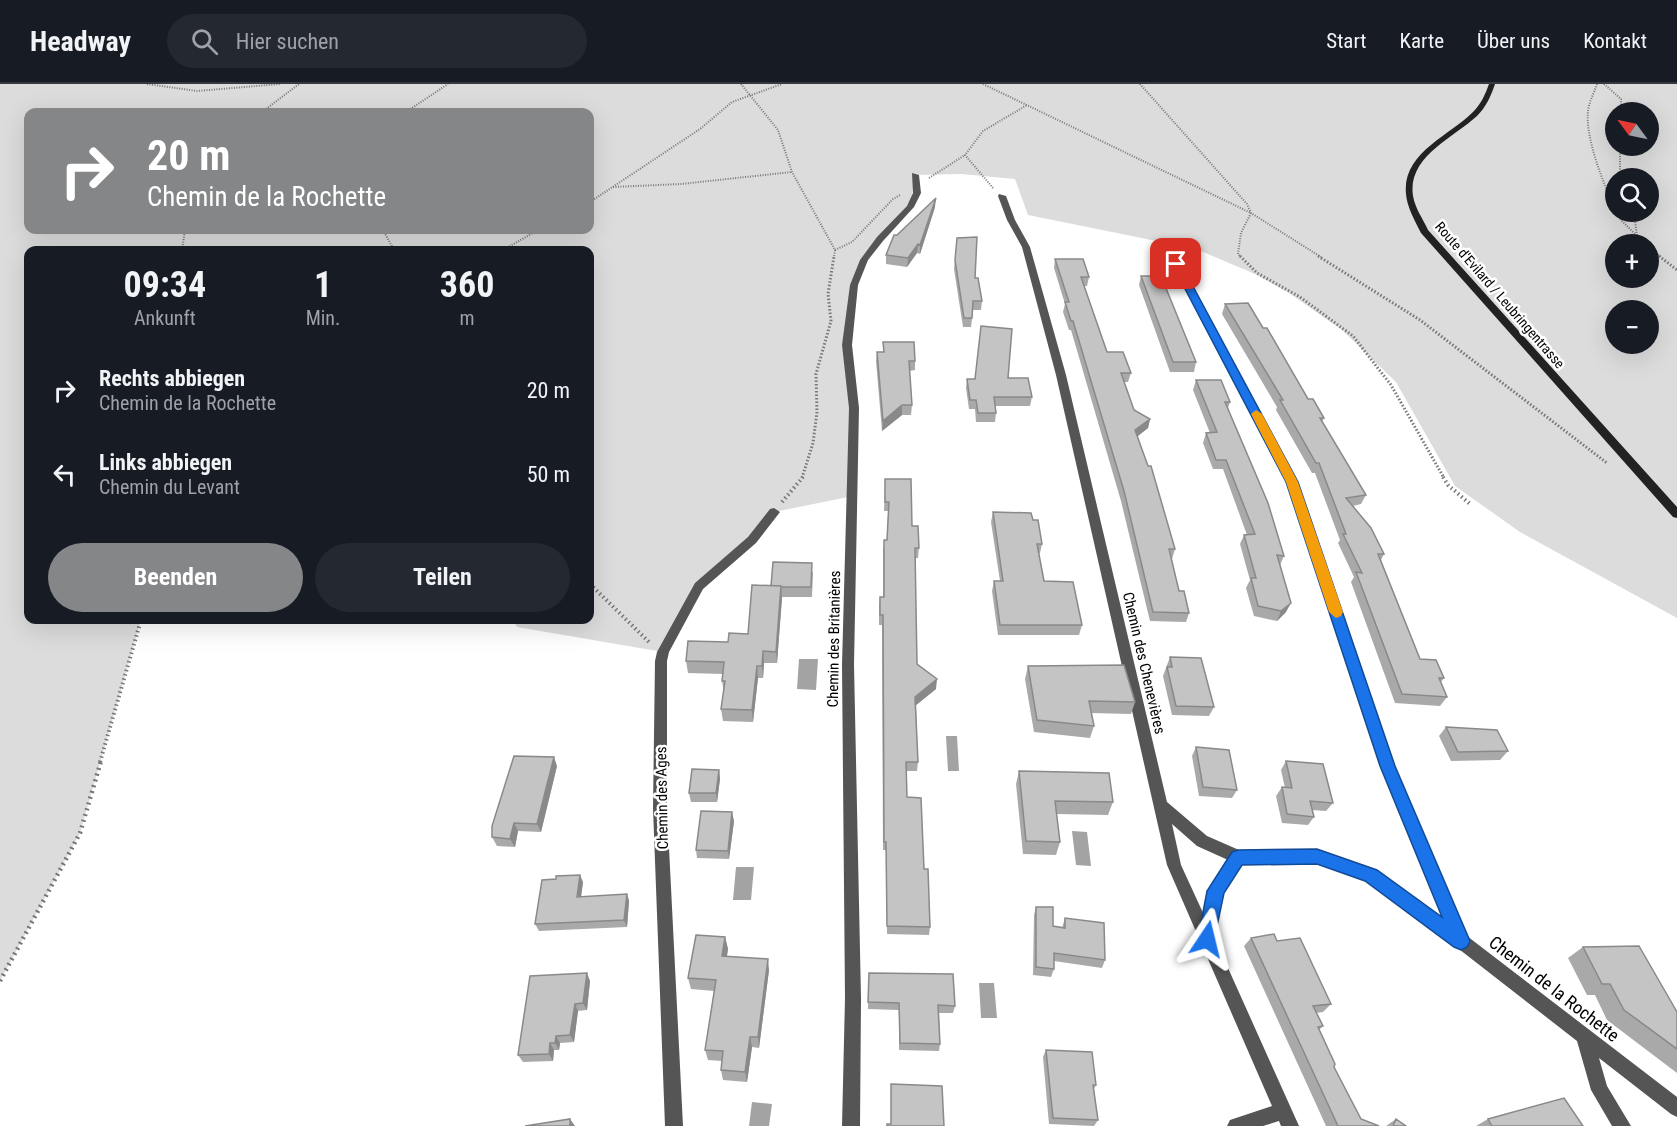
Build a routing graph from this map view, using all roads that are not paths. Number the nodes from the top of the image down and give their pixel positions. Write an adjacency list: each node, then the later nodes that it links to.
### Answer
1 (1492, 84): 6 (street, Route d'Evilard / Leubringentrasse)
2 (915, 177): 15 (street, Chemin des Britanières)
3 (1002, 196): 7 (street, Chemin des Chenevières)
4 (1176, 264): 10 (street)
5 (774, 512): 14 (street, Chemin des Ages)
6 (1677, 514)
7 (1161, 806): 8 (street, Chemin de la Rochette); 9 (street, Chemin des Chenevières)
8 (1238, 857): 9 (street); 10 (street, Chemin de la Rochette)
9 (1207, 939): 13 (street, Chemin des Chenevières)
10 (1461, 941): 11 (street, Chemin de la Rochette)
11 (1585, 1039): 12 (street, Chemin de la Rochette); 17 (street)
12 (1677, 1108)
13 (1286, 1118): 16 (street)
14 (674, 1126)
15 (851, 1126)
16 (1236, 1126)
17 (1622, 1126)

